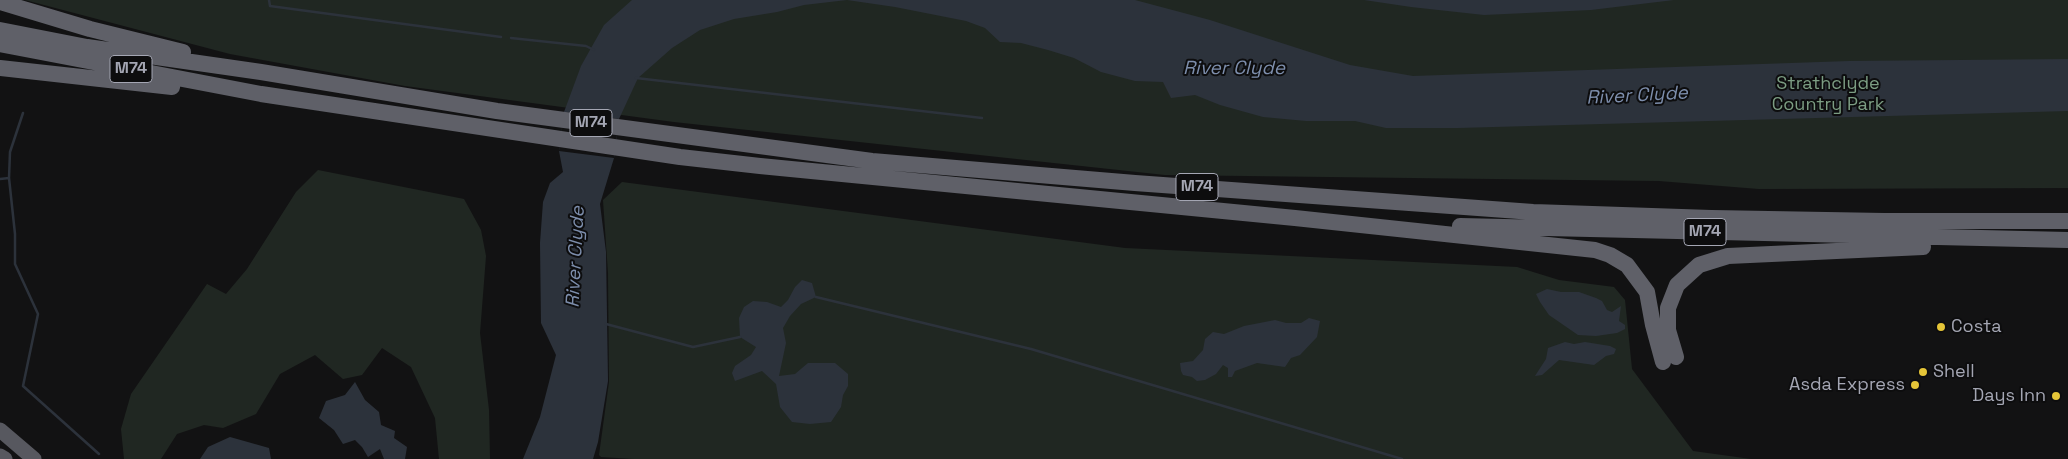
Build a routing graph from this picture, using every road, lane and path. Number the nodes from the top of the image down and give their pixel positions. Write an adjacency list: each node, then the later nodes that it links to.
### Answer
1 (0, 2): 5 (highway)
2 (0, 30): 5 (highway, M74)
3 (0, 44): 6 (highway, M74)
4 (0, 68): 6 (highway)
5 (261, 72): 7 (highway, M74)
6 (261, 94): 8 (highway, M74)
7 (2068, 221)
8 (1342, 223): 9 (highway, M74); 9 (highway)
9 (2064, 240)
10 (0, 430): 15 (highway)
11 (0, 440): 14 (highway)
12 (0, 456): 13 (highway)
13 (5, 459)
14 (29, 459)
15 (34, 459)

